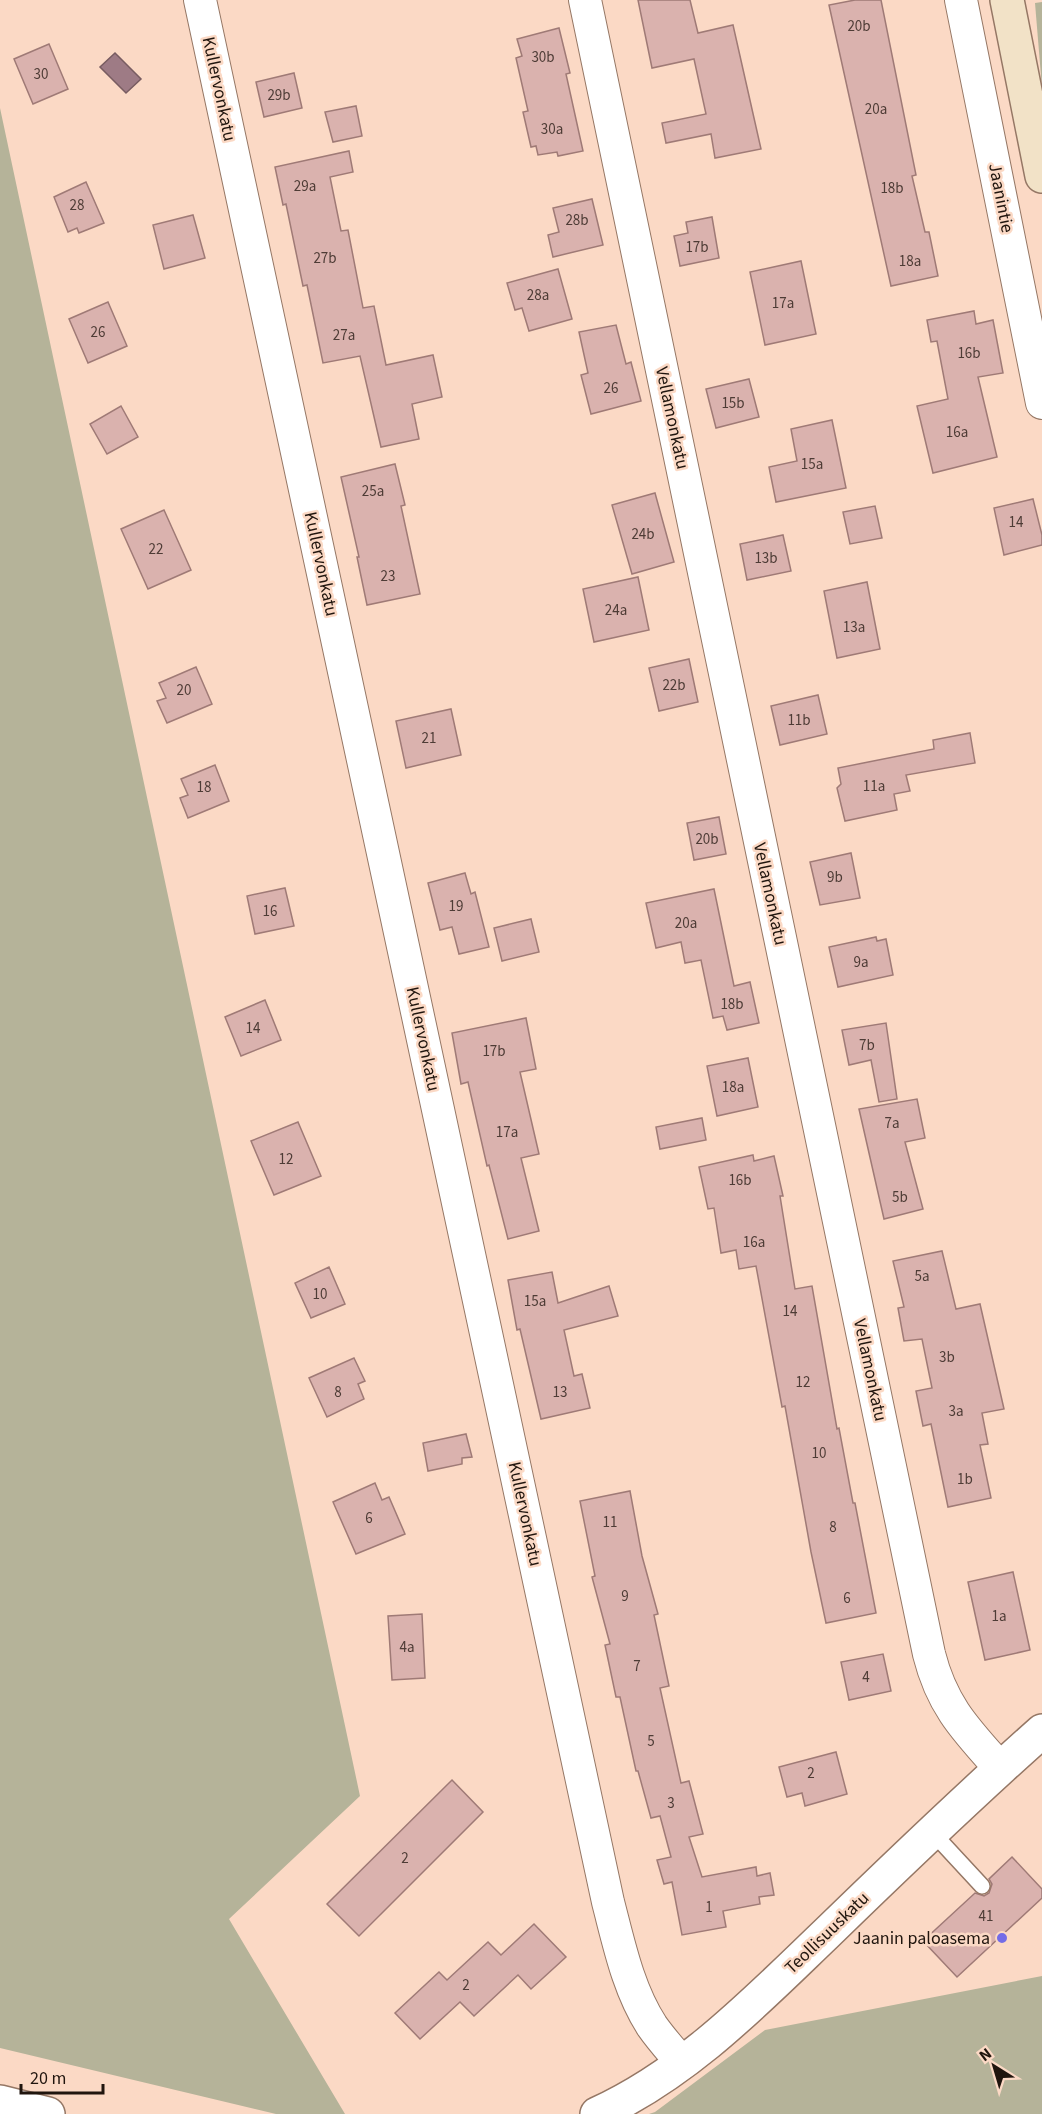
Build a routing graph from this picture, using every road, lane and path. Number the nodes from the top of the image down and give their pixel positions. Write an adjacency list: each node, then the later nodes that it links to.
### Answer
1 (200, 0): 12 (street, Kullervonkatu)
2 (585, 0): 9 (street, Vellamonkatu)
3 (961, 0): 5 (street, Jaanintie)
4 (1010, 15): 5 (street); 6 (main road)
5 (968, 37): 7 (street, Jaanintie)
6 (1042, 176)
7 (1042, 403)
8 (1042, 1731): 9 (street, Teollisuuskatu)
9 (1000, 1768): 10 (street, Teollisuuskatu)
10 (932, 1832): 11 (lane); 12 (street, Teollisuuskatu)
11 (982, 1886)
12 (682, 2063): 15 (street, Teollisuuskatu)
13 (0, 2102): 14 (street)
14 (48, 2114)
15 (597, 2114)

